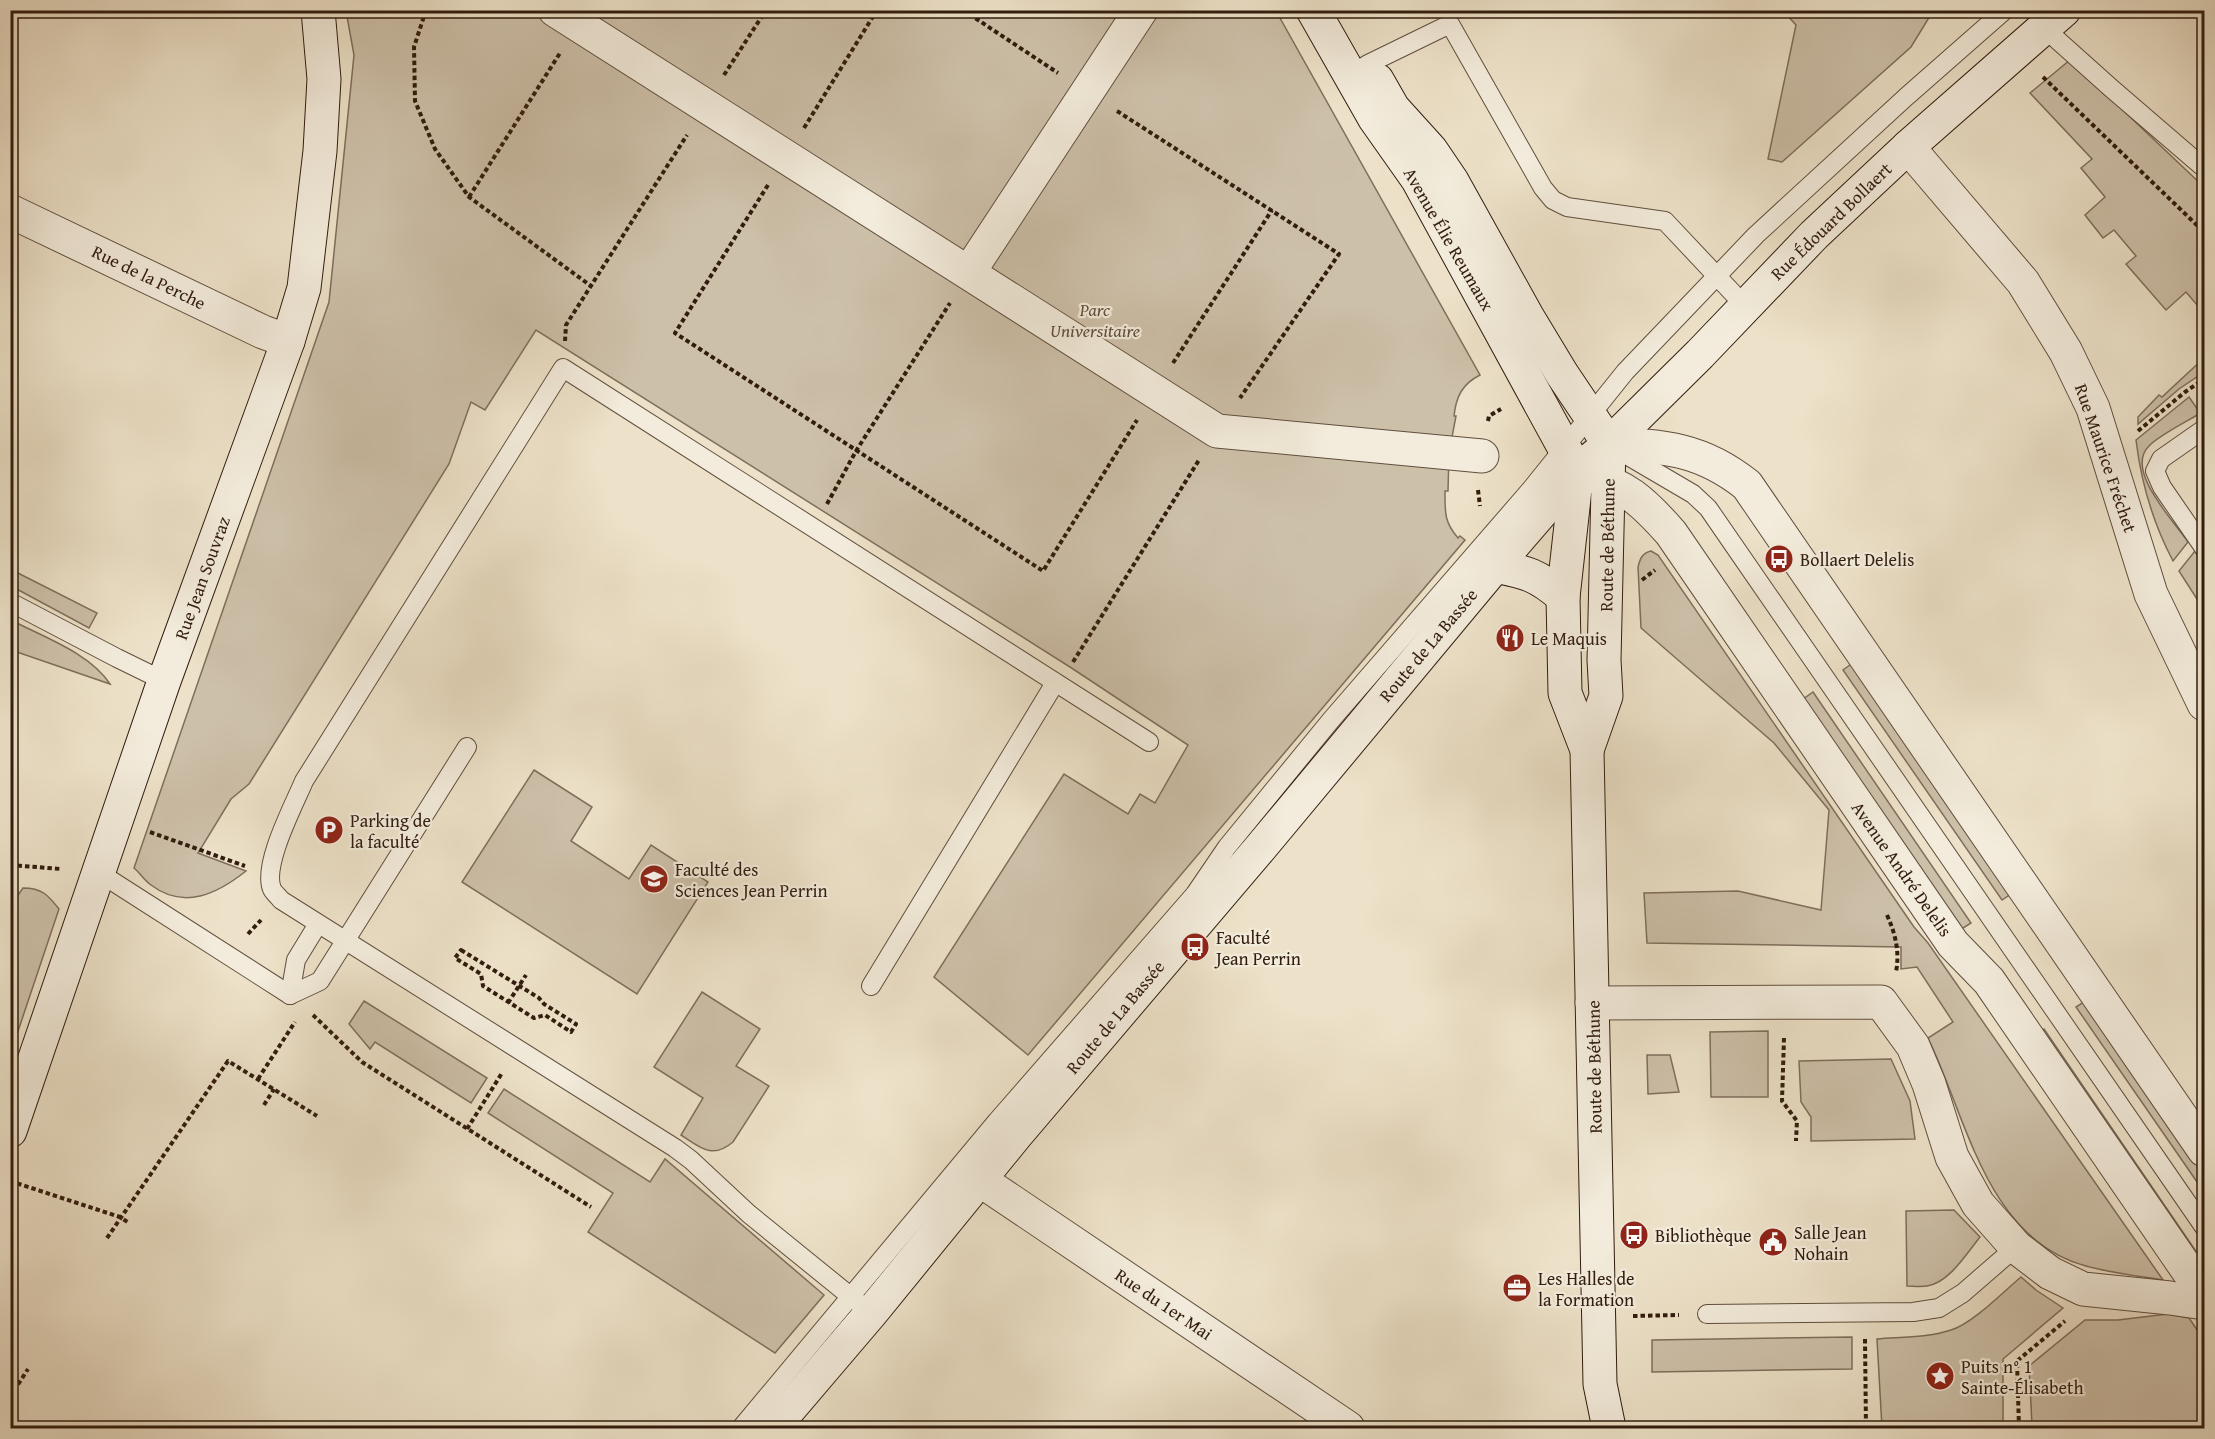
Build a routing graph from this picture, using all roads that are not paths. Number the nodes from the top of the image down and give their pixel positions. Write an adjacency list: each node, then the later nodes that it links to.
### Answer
1 (318, 10): 15 (main road, Rue Jean Souvraz)
2 (1141, 10): 12 (main road)
3 (1312, 10): 8 (main road, Avenue Élie Reumaux)
4 (1338, 10): 8 (main road, Avenue Élie Reumaux)
5 (2005, 10): 13 (lane)
6 (566, 18): 12 (main road)
7 (2054, 19): 9 (main road, Rue Édouard Bollaert); 10 (lane)
8 (1359, 70): 13 (lane); 16 (main road, Avenue Élie Reumaux); 20 (main road, Avenue Élie Reumaux)
9 (1908, 147): 14 (main road, Rue Édouard Bollaert); 28 (main road, Rue Maurice Fréchet)
10 (2205, 168)
11 (10, 211): 15 (main road, Rue de la Perche)
12 (969, 272): 19 (main road)
13 (1717, 277): 14 (lane); 16 (lane)
14 (1745, 306): 18 (main road, Rue Édouard Bollaert)
15 (288, 341): 26 (main road, Rue Jean Souvraz)
16 (1591, 416): 18 (main road, Avenue Élie Reumaux); 20 (lane)
17 (2205, 429): 22 (lane)
18 (1609, 444): 20 (main road, Rue Édouard Bollaert); 21 (main road, Route de Béthune); 39 (main road); 41 (lane)
19 (1482, 456)
20 (1571, 459): 21 (main road, Avenue André Delelis); 23 (main road, Route de La Bassée); 24 (main road, Route de Béthune); 45 (lane)
21 (1608, 480): 31 (main road, Route de Béthune); 43 (main road, Avenue André Delelis)
22 (2205, 548)
23 (1495, 566): 24 (main road); 40 (main road, Route de La Bassée)
24 (1563, 597): 31 (main road, Route de Béthune)
25 (10, 602): 26 (lane)
26 (164, 681): 32 (main road, Rue Jean Souvraz)
27 (1055, 683): 29 (lane); 33 (lane); 35 (lane)
28 (2205, 704)
29 (1149, 742)
30 (467, 747): 34 (lane)
31 (1587, 750): 37 (main road, Route de Béthune)
32 (98, 872): 36 (lane); 38 (main road, Rue Jean Souvraz)
33 (318, 924): 34 (lane); 36 (lane)
34 (346, 941): 36 (lane); 45 (lane)
35 (871, 986)
36 (290, 995)
37 (1592, 1003): 42 (main road); 47 (main road, Route de Béthune)
38 (10, 1131)
39 (2205, 1150)
40 (980, 1180): 45 (main road, Route de La Bassée); 50 (main road, Rue du 1er Mai)
41 (2205, 1227)
42 (2016, 1247): 44 (main road); 46 (lane)
43 (2205, 1294)
44 (2205, 1303)
45 (861, 1305): 48 (lane); 49 (main road, Route de La Bassée)
46 (1707, 1314)
47 (1600, 1384): 51 (main road, Route de Béthune); 52 (main road, Route de Béthune)
48 (741, 1428)
49 (773, 1428)
50 (1348, 1428)
51 (1586, 1428)
52 (1609, 1428)

